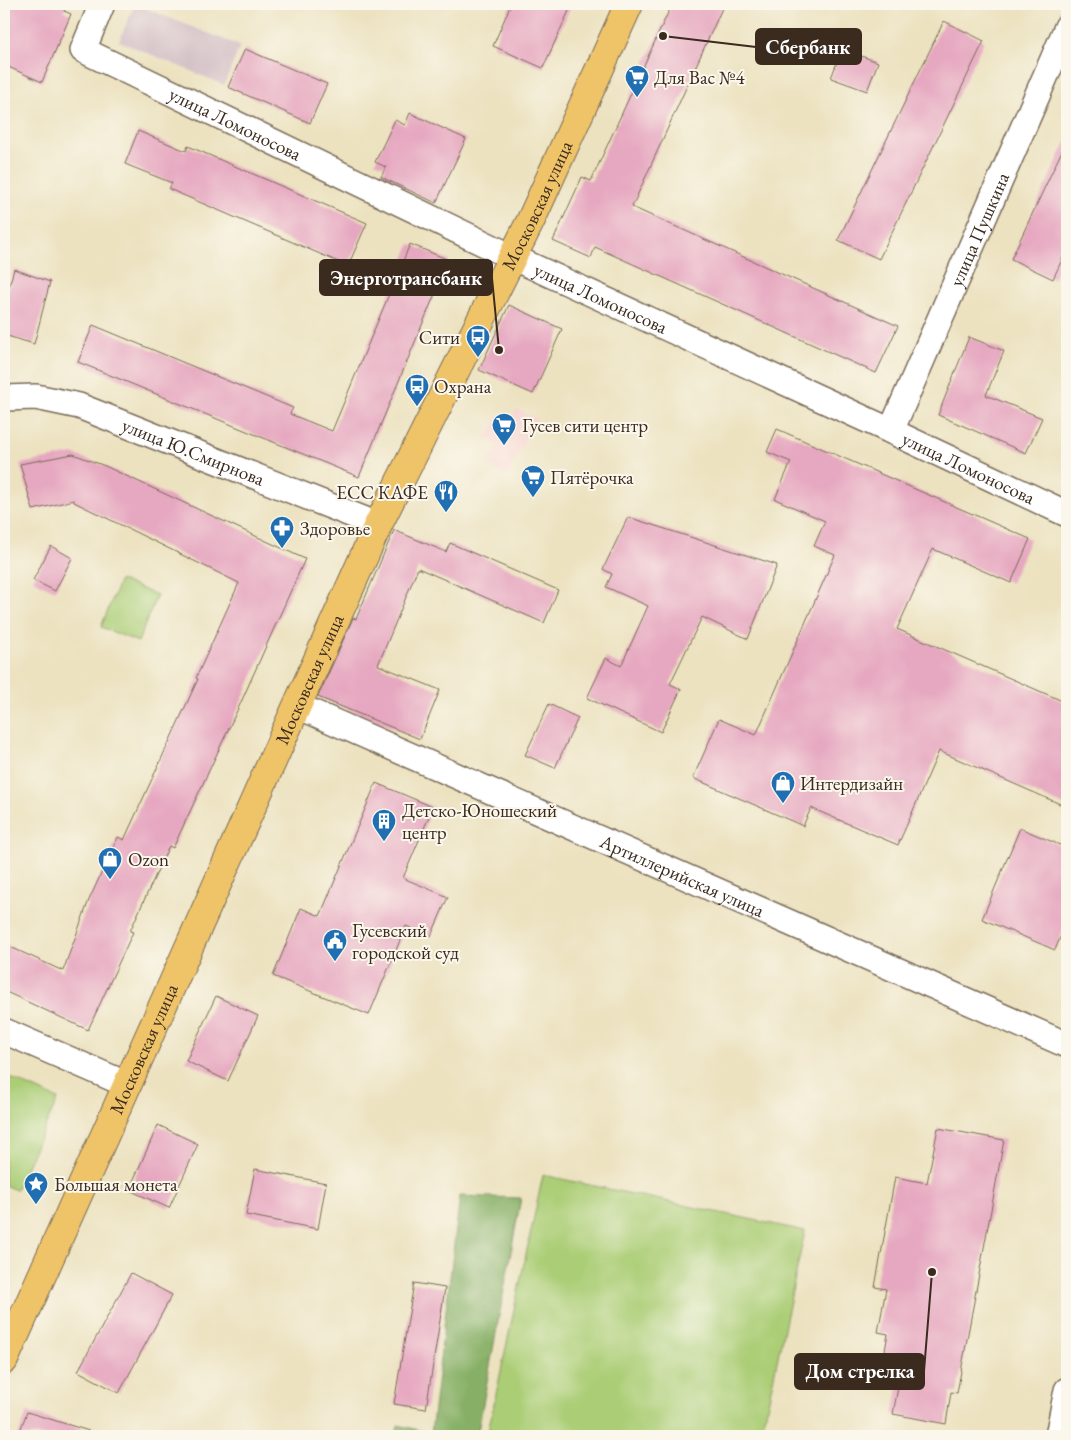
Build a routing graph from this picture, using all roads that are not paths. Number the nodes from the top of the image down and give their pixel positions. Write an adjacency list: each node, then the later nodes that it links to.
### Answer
1 (102, 4): 4 (street, улица Ломоносова)
2 (629, 4): 4 (main road, Московская улица)
3 (1067, 27): 6 (street, улица Пушкина)
4 (512, 257): 6 (street, улица Ломоносова); 8 (main road, Московская улица)
5 (4, 398): 8 (street, улица Ю.Смирнова)
6 (891, 431): 7 (street, улица Ломоносова)
7 (1067, 514)
8 (378, 526): 9 (main road, Московская улица)
9 (298, 706): 11 (street, Артиллерийская улица); 12 (main road, Московская улица)
10 (4, 1031): 12 (street)
11 (1067, 1045)
12 (128, 1085): 13 (main road, Московская улица)
13 (4, 1360)
14 (1067, 1390): 15 (street)
15 (1058, 1436)

